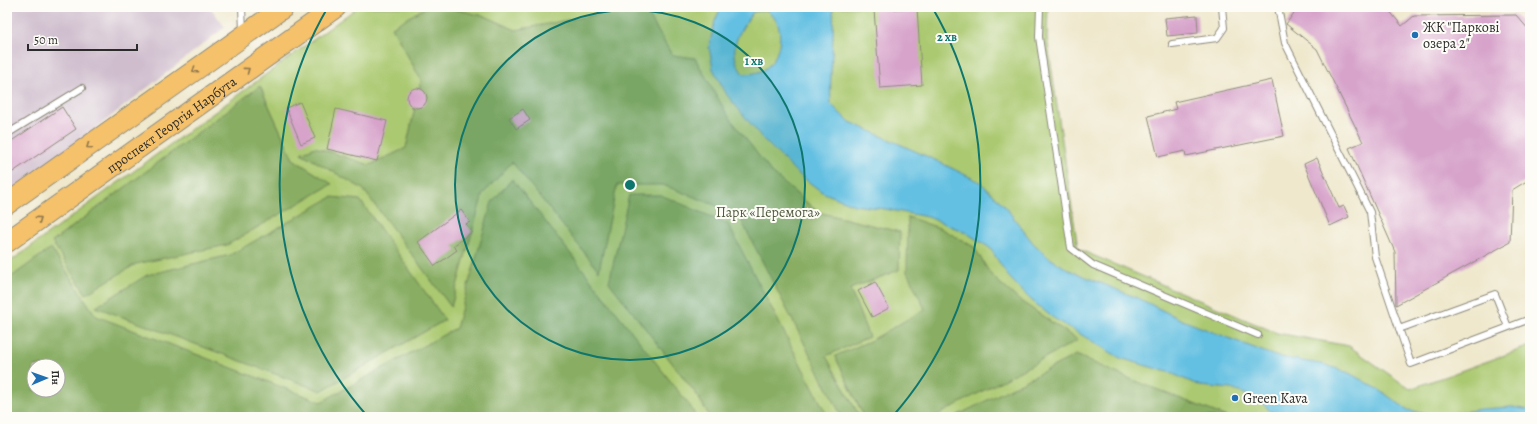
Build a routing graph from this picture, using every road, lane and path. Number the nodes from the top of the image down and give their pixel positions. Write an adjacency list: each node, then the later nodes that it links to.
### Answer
1 (242, 7): 7 (lane)
2 (284, 7): 7 (main road)
3 (336, 7): 12 (main road, проспект Георгія Нарбута, one-way to 3)
4 (1040, 7): 16 (lane)
5 (1222, 7): 8 (lane)
6 (1278, 7): 15 (lane)
7 (244, 36): 11 (main road, one-way to 11)
8 (1172, 44)
9 (82, 88): 10 (lane)
10 (7, 134)
11 (7, 204)
12 (7, 242)
13 (1530, 319): 14 (lane)
14 (1508, 327): 15 (lane); 15 (lane)
15 (1399, 329)
16 (1258, 335)

